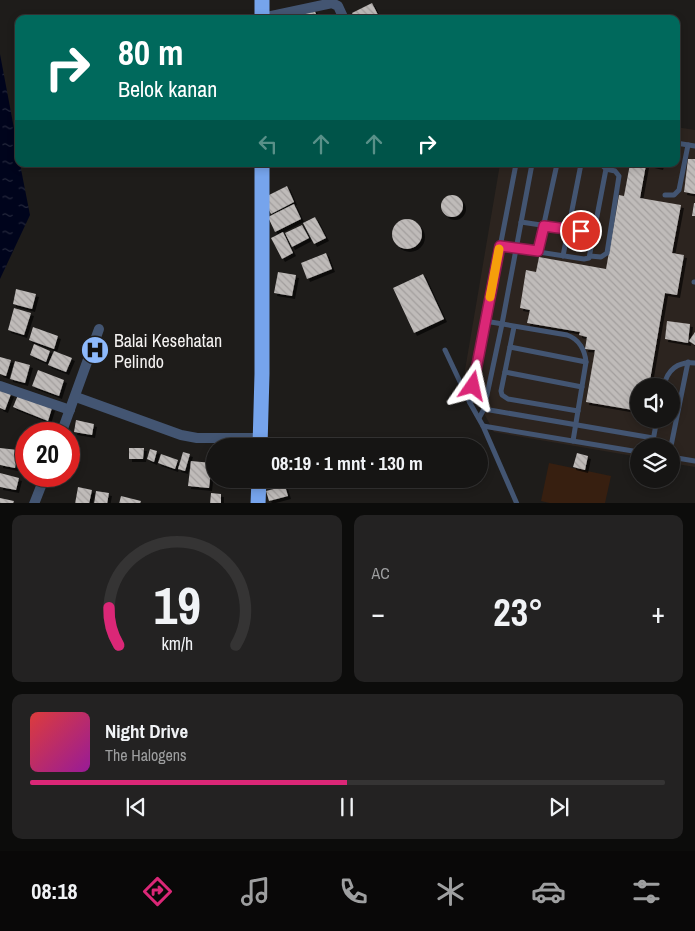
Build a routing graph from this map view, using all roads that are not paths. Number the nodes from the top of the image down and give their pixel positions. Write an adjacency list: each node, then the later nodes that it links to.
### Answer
1 (262, 0): 2 (highway)
2 (262, 15)
3 (275, 15): 4 (street)
4 (342, 15)
5 (680, 144): 6 (lane)
6 (688, 145): 7 (lane); 14 (lane)
7 (695, 146)
8 (262, 167): 47 (highway)
9 (515, 167): 19 (lane)
10 (531, 167): 15 (lane)
11 (556, 167): 16 (lane)
12 (580, 167): 17 (lane)
13 (606, 169): 18 (lane); 23 (lane)
14 (665, 195)
15 (521, 222): 16 (lane); 20 (lane)
16 (544, 226): 17 (lane); 21 (lane)
17 (568, 229): 18 (lane); 22 (lane)
18 (594, 233): 23 (lane)
19 (500, 246): 20 (lane); 24 (lane)
20 (516, 248): 21 (lane); 25 (lane)
21 (538, 251): 22 (lane)
22 (563, 256): 23 (lane)
23 (590, 256)
24 (485, 321): 25 (lane); 38 (lane)
25 (502, 324): 26 (lane); 39 (lane)
26 (514, 327): 28 (lane); 30 (lane)
27 (100, 329): 37 (street)
28 (510, 347): 30 (lane); 33 (lane)
29 (445, 350): 38 (lane)
30 (586, 362): 36 (lane)
31 (688, 362): 32 (lane); 34 (lane); 49 (lane)
32 (695, 363)
33 (505, 372): 36 (lane); 41 (lane)
34 (666, 378)
35 (0, 386): 40 (street)
36 (582, 387): 41 (lane)
37 (76, 397): 40 (street); 50 (street)
38 (470, 403): 42 (lane)
39 (484, 409): 42 (lane); 44 (lane)
40 (70, 410): 43 (street)
41 (578, 411): 44 (lane)
42 (479, 418): 45 (lane)
43 (66, 422)
44 (576, 424): 48 (lane); 51 (lane)
45 (483, 426): 51 (lane); 59 (lane)
46 (655, 428): 48 (lane)
47 (260, 438)
48 (653, 438)
49 (673, 438)
50 (206, 439)
51 (573, 441): 52 (lane)
52 (630, 450)
53 (680, 458): 54 (lane)
54 (695, 461)
55 (41, 487): 57 (street)
56 (259, 488): 58 (highway)
57 (34, 503)
58 (258, 503)
59 (517, 503)

